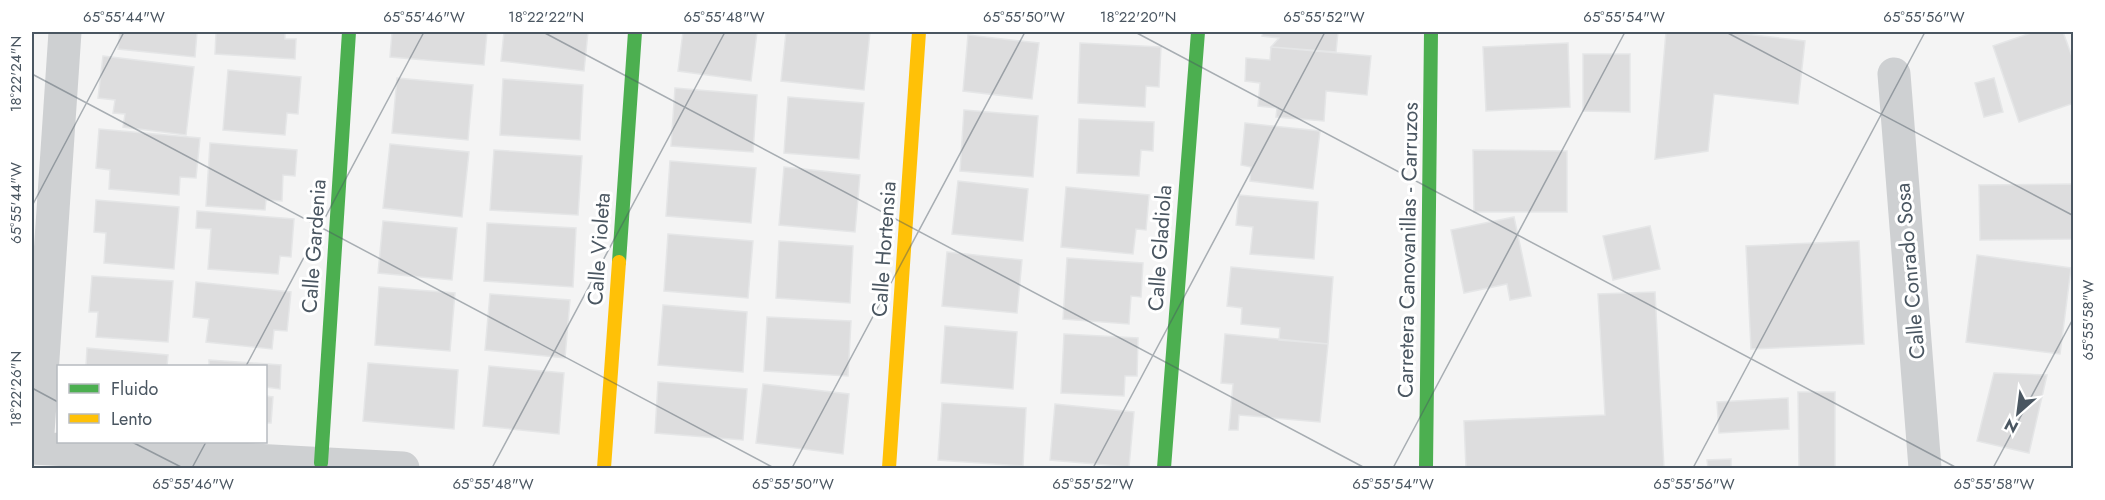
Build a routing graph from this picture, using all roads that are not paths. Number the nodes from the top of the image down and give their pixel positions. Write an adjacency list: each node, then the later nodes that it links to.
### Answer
1 (65, 32): 8 (street)
2 (349, 32): 9 (street, Calle Gardenia)
3 (635, 32): 11 (street, Calle Violeta)
4 (919, 32): 12 (street, Calle Hortensia)
5 (1198, 32): 13 (street, Calle Gladiola)
6 (1431, 32): 14 (street, Carretera Canovanillas - Carruzos)
7 (1894, 74): 15 (street, Calle Conrado Sosa)
8 (34, 448): 9 (street)
9 (321, 463): 10 (street)
10 (403, 468)
11 (604, 468)
12 (889, 468)
13 (1164, 468)
14 (1426, 468)
15 (1925, 468)

